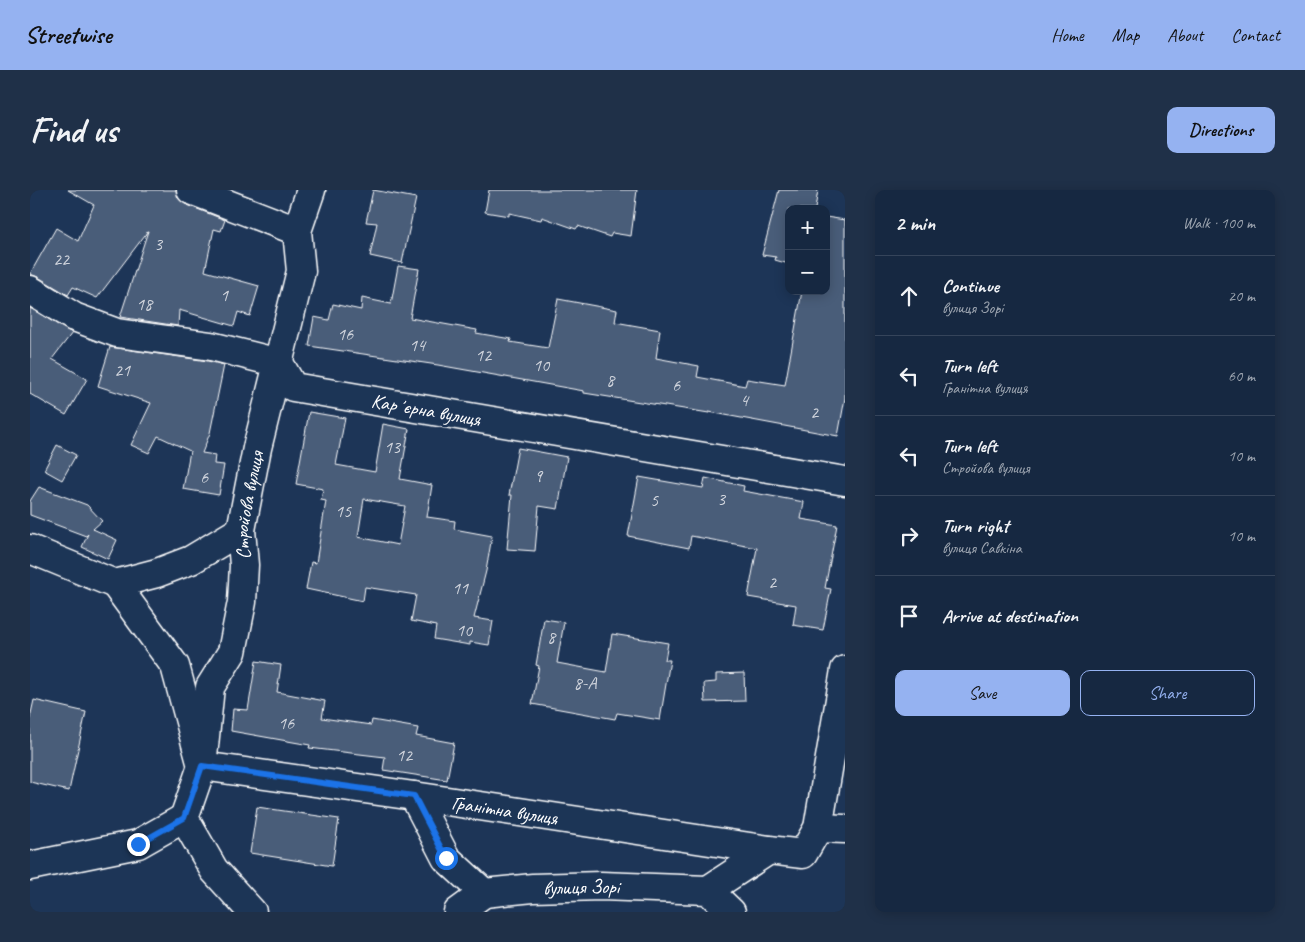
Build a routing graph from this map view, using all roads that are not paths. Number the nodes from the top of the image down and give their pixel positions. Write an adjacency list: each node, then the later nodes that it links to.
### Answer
1 (191, 190): 3 (street)
2 (311, 190): 3 (street, Стройова вулиця)
3 (297, 231): 5 (street, Стройова вулиця)
4 (30, 290): 5 (street)
5 (279, 363): 6 (street, Карʼєрна вулиця); 7 (street, Стройова вулиця)
6 (845, 481)
7 (241, 530): 9 (street); 11 (street, Стройова вулиця)
8 (30, 549): 9 (street)
9 (115, 584): 11 (street)
10 (845, 670): 14 (street)
11 (202, 766): 12 (street, Гранітна вулиця); 13 (street, Стройова вулиця)
12 (414, 796): 16 (street, Гранітна вулиця); 19 (street)
13 (184, 818): 17 (street); 20 (street)
14 (818, 828): 15 (street); 16 (street, Гранітна вулиця)
15 (845, 829)
16 (769, 850): 18 (street)
17 (30, 866)
18 (708, 890): 19 (street, вулиця Зорі); 22 (street)
19 (484, 893): 21 (street)
20 (252, 912)
21 (458, 912)
22 (732, 912)

